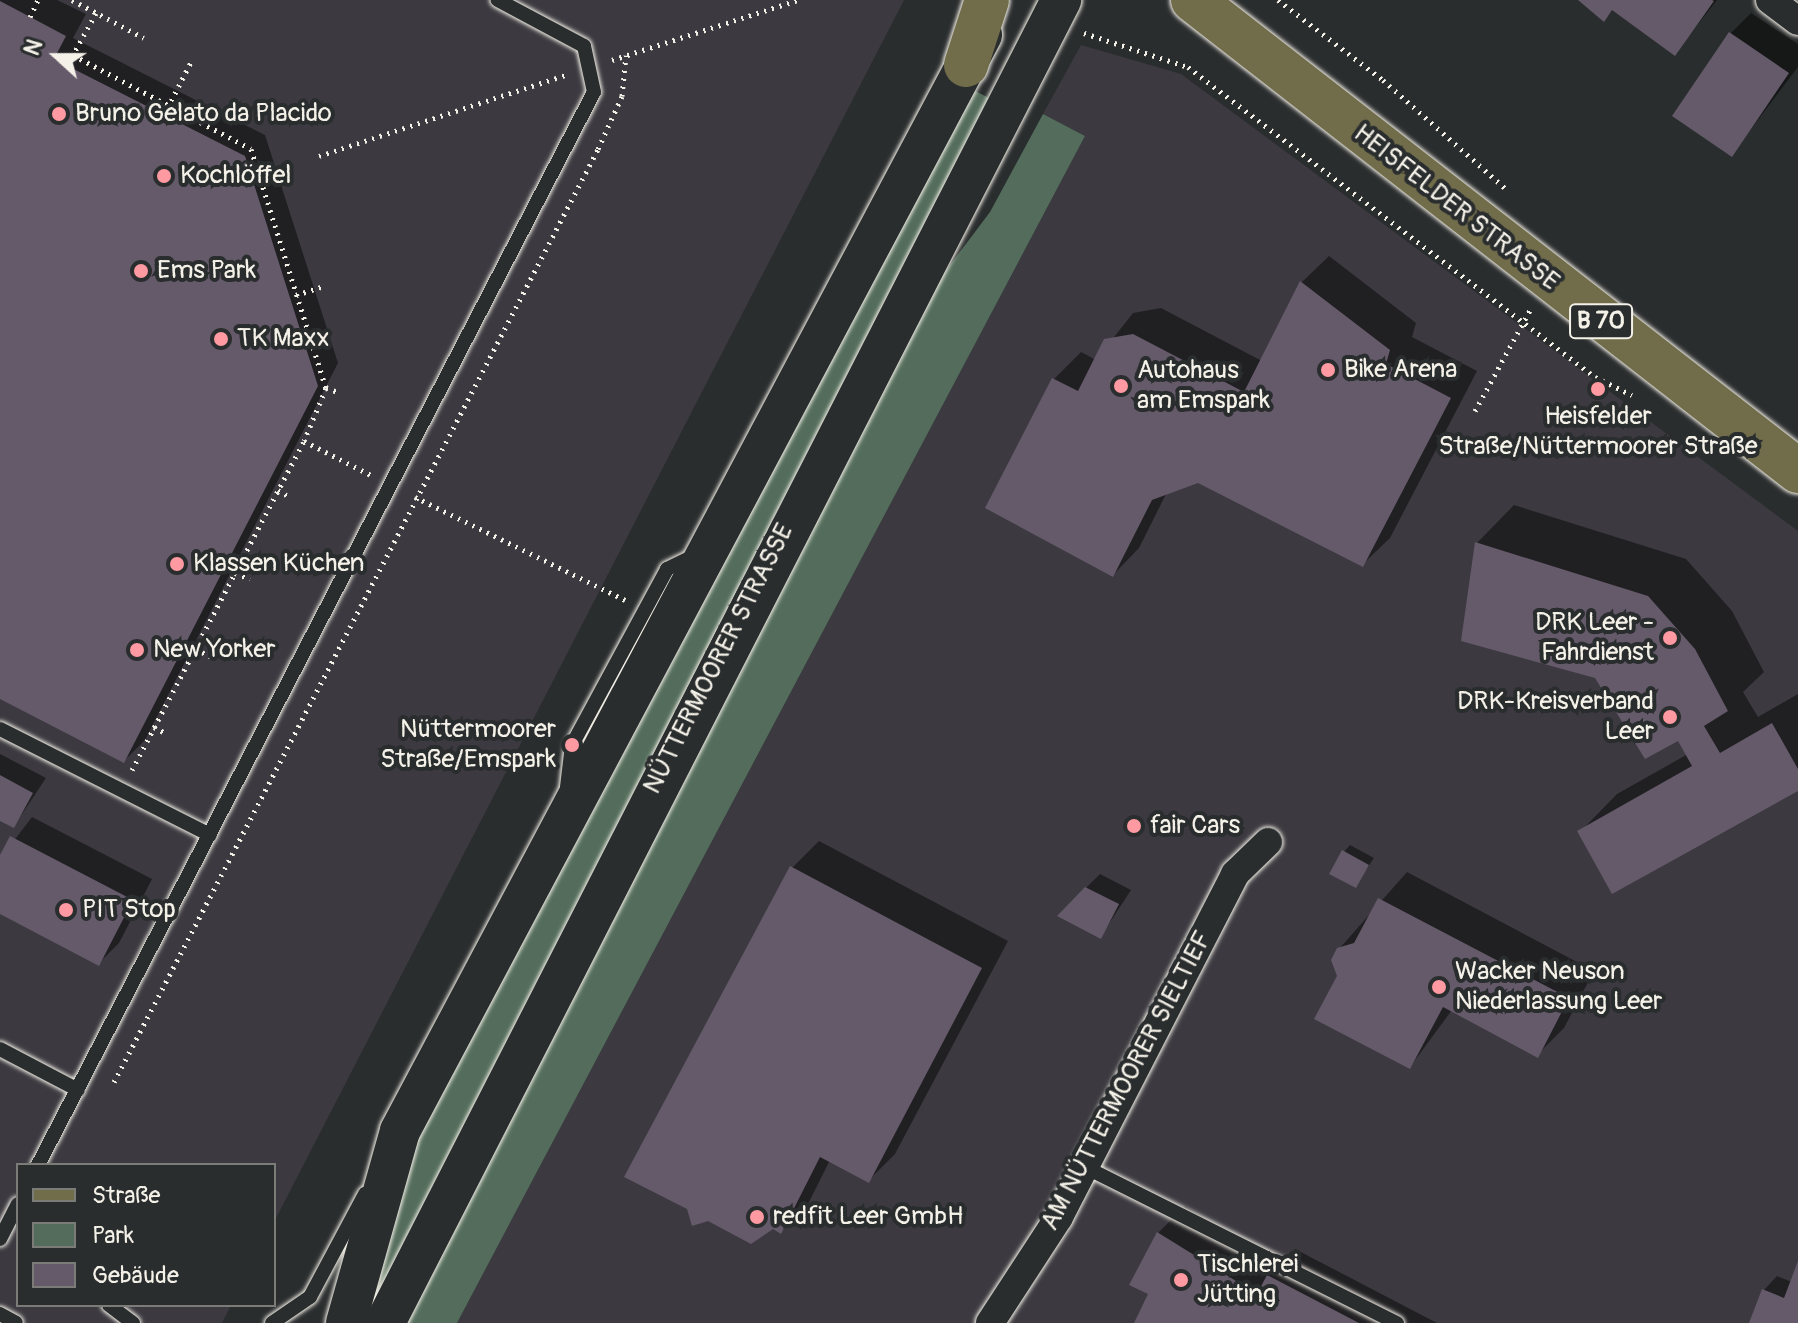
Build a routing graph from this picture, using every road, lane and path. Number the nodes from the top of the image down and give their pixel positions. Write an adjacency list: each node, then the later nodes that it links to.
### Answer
1 (38, 0): 11 (path)
2 (72, 0): 10 (path)
3 (498, 0): 16 (lane)
4 (798, 0): 14 (path)
5 (987, 0): 17 (main road)
6 (1002, 0): 17 (street)
7 (1770, 0): 12 (street)
8 (1059, 4): 26 (path); 62 (street, NÜTTERMOORER STRASSE)
9 (1203, 5): 23 (main road, HEISFELDER STRASSE / B 70)
10 (96, 13): 13 (path); 19 (path)
11 (30, 17)
12 (1798, 21)
13 (144, 38)
14 (626, 55): 16 (path); 18 (path)
15 (191, 62): 19 (path)
16 (594, 65): 22 (path); 33 (lane)
17 (966, 65): 51 (street)
18 (622, 96)
19 (168, 105): 20 (path); 25 (path)
20 (164, 115)
21 (612, 121): 36 (path)
22 (319, 156)
23 (1549, 281): 26 (path); 32 (main road, HEISFELDER STRASSE / B 70)
24 (324, 286): 25 (path)
25 (296, 295): 27 (path)
26 (1522, 321): 29 (path); 30 (path)
27 (326, 388): 28 (path); 31 (path)
28 (338, 392)
29 (1649, 404)
30 (1475, 411)
31 (304, 441): 33 (path); 34 (path)
32 (1798, 471)
33 (392, 485): 36 (path); 46 (lane)
34 (278, 490): 35 (path); 37 (path)
35 (291, 498)
36 (418, 498): 39 (path); 49 (path)
37 (235, 573): 38 (path); 40 (path)
38 (250, 579)
39 (637, 606)
40 (195, 649): 41 (path); 42 (path)
41 (210, 656)
42 (154, 727): 44 (path); 45 (path)
43 (0, 729): 45 (lane)
44 (167, 734)
45 (122, 790): 46 (lane)
46 (210, 835): 50 (lane)
47 (1268, 842): 53 (street, AM NÜTTERMOORER SIELTIEF)
48 (0, 1049): 50 (lane)
49 (114, 1082)
50 (78, 1090): 52 (lane)
51 (400, 1131): 60 (lane); 61 (street)
52 (43, 1161)
53 (1085, 1167): 63 (street, AM NÜTTERMOORER SIELTIEF); 64 (lane)
54 (16, 1208): 55 (lane)
55 (0, 1239)
56 (112, 1307): 59 (lane)
57 (0, 1314): 58 (lane)
58 (16, 1323)
59 (133, 1323)
60 (272, 1323)
61 (346, 1323)
62 (385, 1323)
63 (990, 1323)
64 (1397, 1323)

